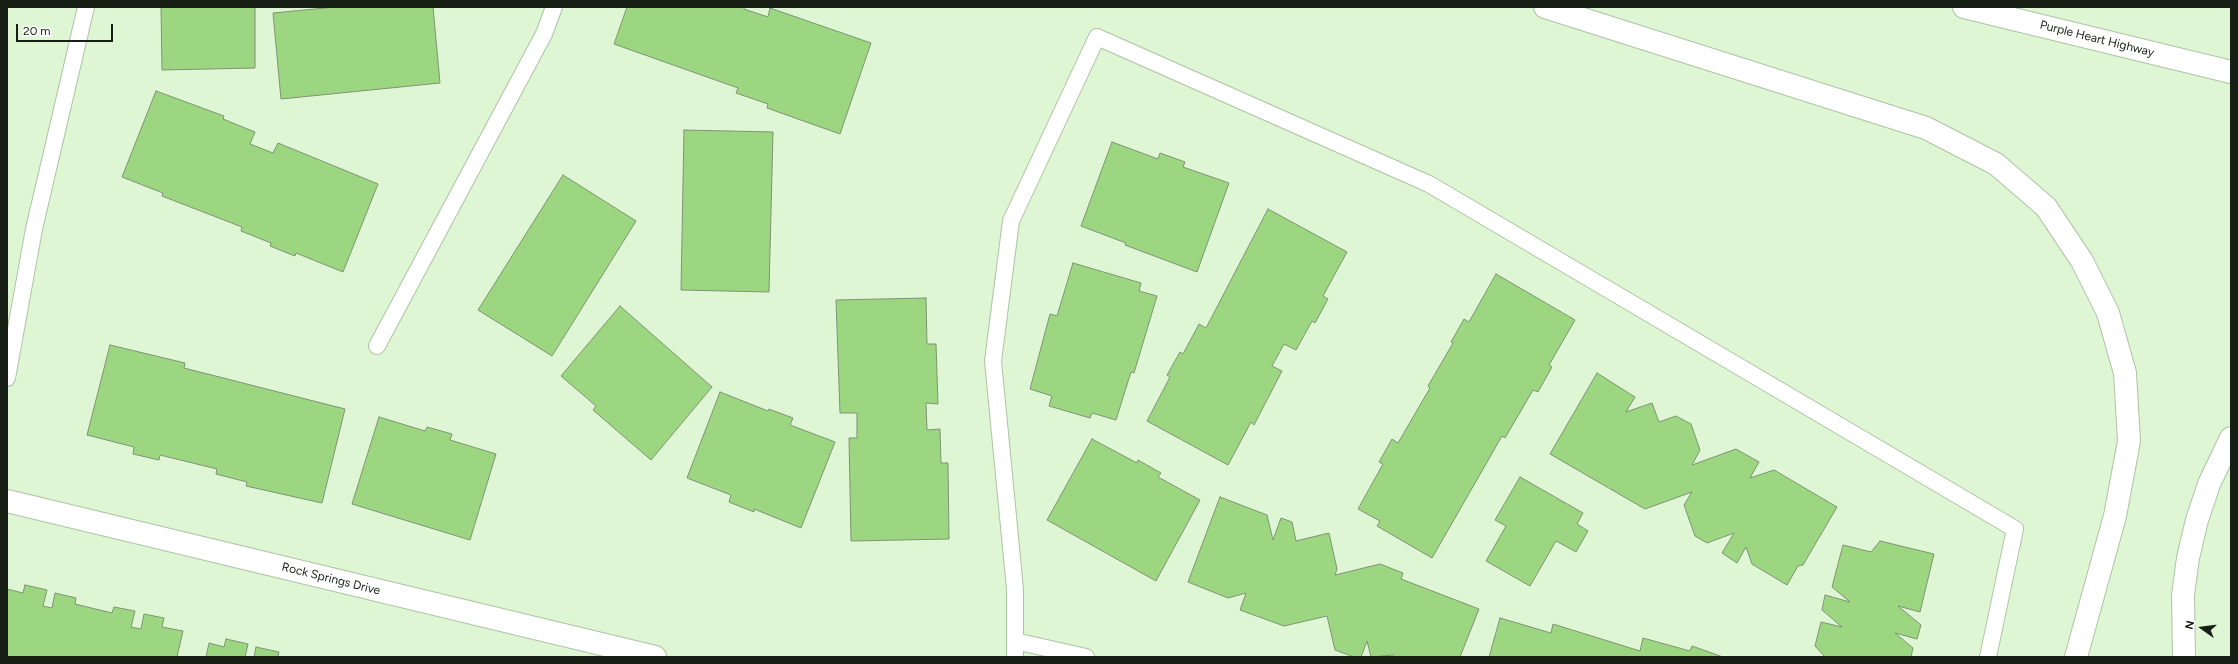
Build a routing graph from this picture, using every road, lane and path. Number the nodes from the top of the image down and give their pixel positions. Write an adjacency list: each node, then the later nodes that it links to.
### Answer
1 (86, 7): 7 (lane)
2 (554, 7): 6 (lane)
3 (1545, 7): 14 (main road)
4 (1964, 7): 5 (main road, Purple Heart Highway)
5 (2231, 72)
6 (377, 346)
7 (7, 378)
8 (2231, 438): 15 (main road)
9 (7, 501): 11 (main road, Rock Springs Drive)
10 (1015, 649): 12 (lane); 13 (lane)
11 (655, 657)
12 (1086, 657)
13 (1988, 657)
14 (2076, 657)
15 (2184, 657)

